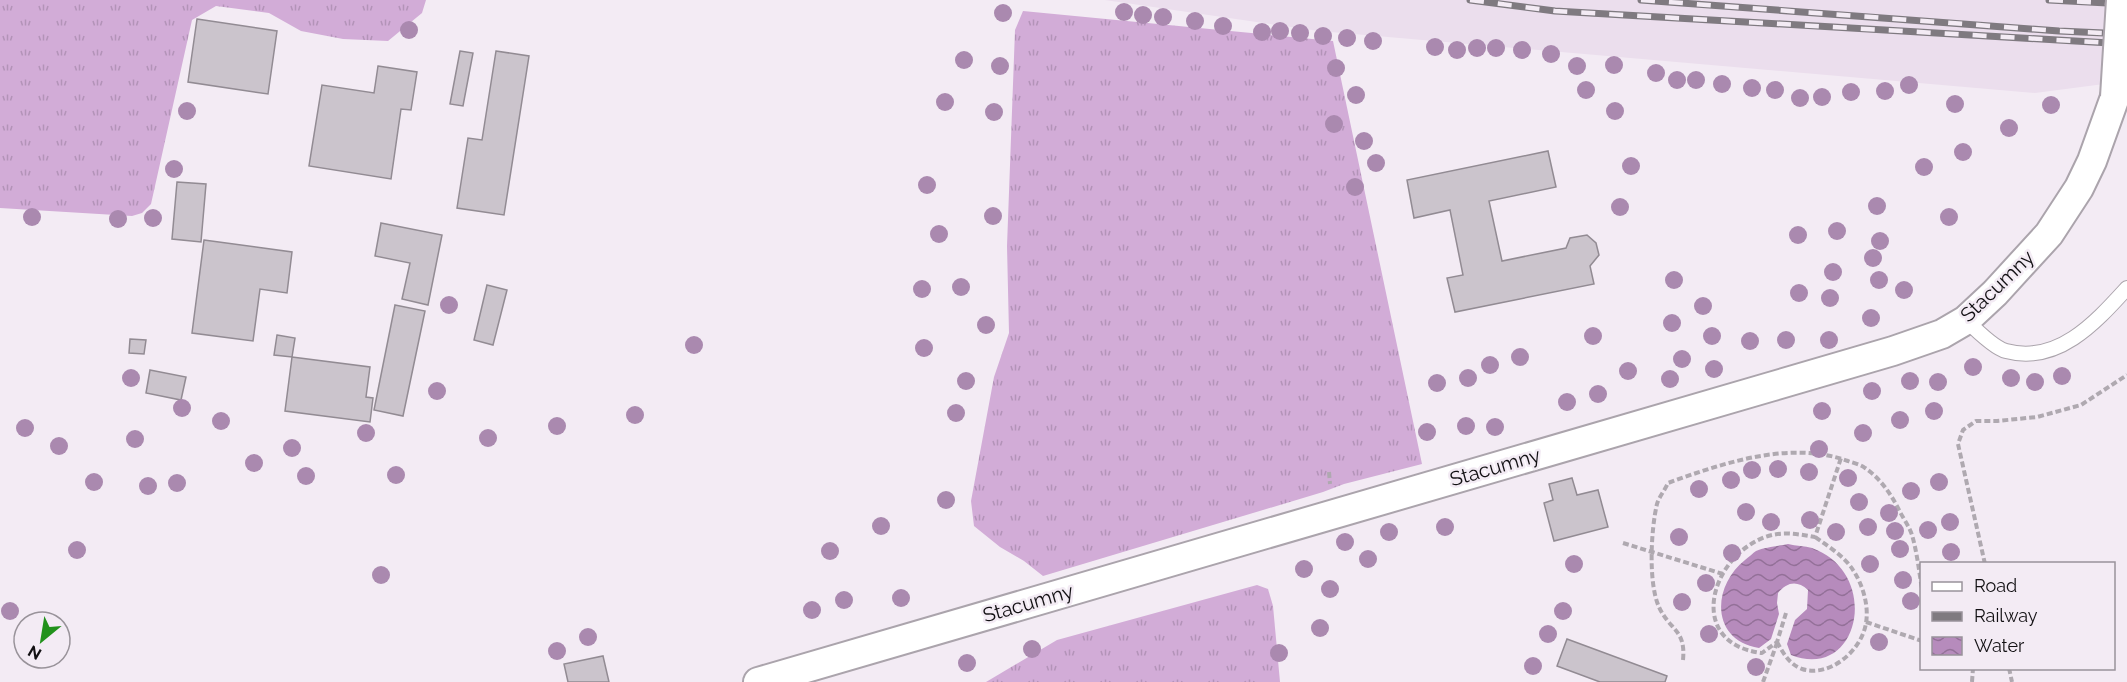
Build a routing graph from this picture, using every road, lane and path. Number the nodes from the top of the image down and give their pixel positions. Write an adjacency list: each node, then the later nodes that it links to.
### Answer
1 (2121, 0): 3 (street, Stacumny, bridge)
2 (2127, 288): 3 (lane)
3 (1966, 320): 17 (street, Stacumny)
4 (2127, 375): 9 (path)
5 (1841, 458): 6 (path); 8 (path); 11 (path)
6 (1815, 537): 10 (path); 13 (path)
7 (1623, 543): 8 (path)
8 (1653, 552): 10 (path); 16 (path)
9 (1985, 562)
10 (1722, 574): 15 (path)
11 (1920, 578)
12 (1786, 612): 15 (path)
13 (1866, 622): 14 (path); 15 (path)
14 (1920, 640)
15 (1777, 642): 18 (path)
16 (1683, 660)
17 (758, 682)
18 (1763, 682)

